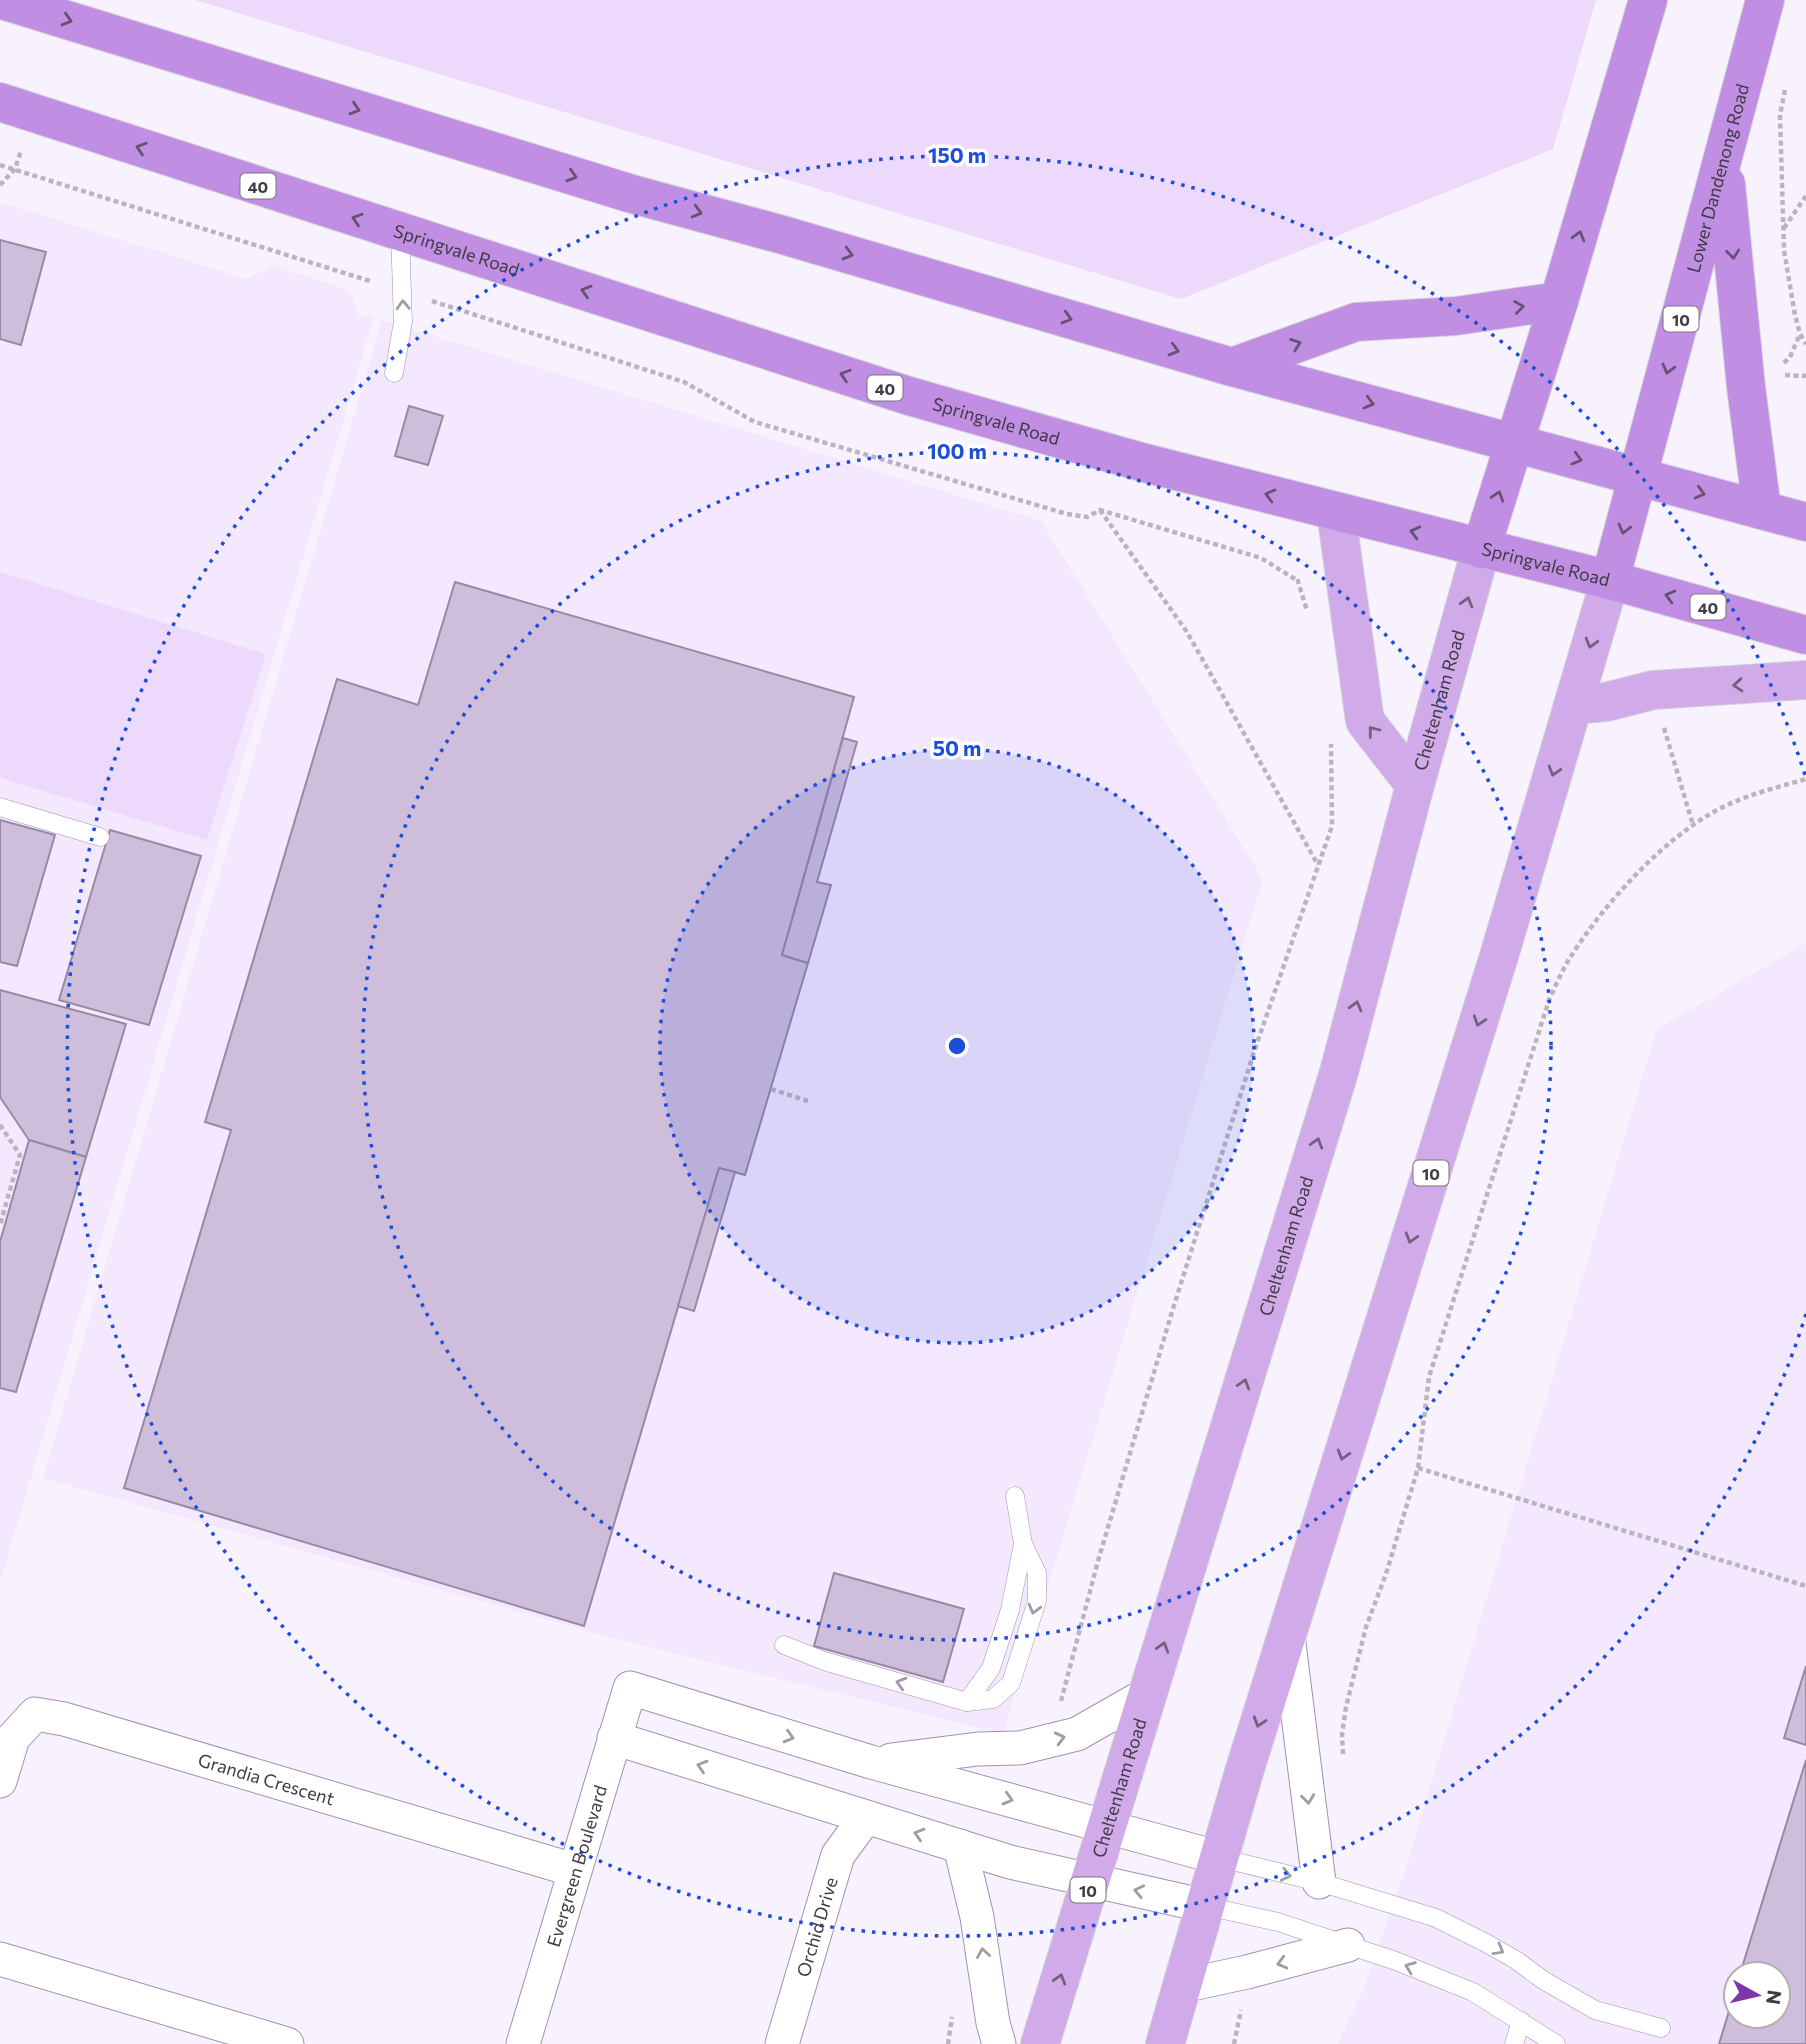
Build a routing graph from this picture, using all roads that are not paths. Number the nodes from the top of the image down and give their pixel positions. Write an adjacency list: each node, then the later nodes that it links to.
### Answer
1 (2, 0): 8 (highway, one-way to 8)
2 (1648, 0): 7 (highway, 10, one-way to 2)
3 (1765, 0): 5 (highway, Lower Dandenong Road / 10)
4 (0, 102): 6 (highway, Springvale Road / 40, one-way to 4)
5 (1723, 162): 11 (highway, Lower Dandenong Road / 10, one-way to 11); 12 (highway, one-way to 12)
6 (400, 233): 9 (lane, one-way to 6); 13 (highway, Springvale Road / 40, one-way to 6)
7 (1559, 301): 8 (highway, one-way to 7); 10 (highway, 10)
8 (1232, 367): 10 (highway, one-way to 10)
9 (394, 373)
10 (1516, 442): 11 (highway, one-way to 11); 15 (highway, Cheltenham Road / 10, one-way to 10)
11 (1639, 477): 12 (highway, one-way to 12); 16 (highway, 10, one-way to 16)
12 (1762, 510): 14 (highway)
13 (1336, 512): 15 (highway, Springvale Road / 40, one-way to 13); 20 (main road, one-way to 13)
14 (1806, 522)
15 (1481, 549): 16 (highway, Springvale Road / 40); 20 (main road, Cheltenham Road / 10, one-way to 15)
16 (1610, 580): 17 (highway, Springvale Road / 40, one-way to 16); 19 (main road, 10, one-way to 19)
17 (1806, 635)
18 (1806, 680): 19 (main road, one-way to 19)
19 (1573, 705): 25 (main road, 10, one-way to 25)
20 (1415, 785): 27 (main road, Cheltenham Road / 10, one-way to 20)
21 (0, 807): 22 (lane)
22 (100, 837)
23 (1016, 1496): 24 (lane)
24 (1023, 1544): 28 (lane); 28 (lane, one-way to 28)
25 (1288, 1634): 35 (main road, 10, one-way to 35); 38 (street, one-way to 38)
26 (784, 1645): 28 (lane, one-way to 26)
27 (1149, 1693): 30 (street, one-way to 27); 33 (main road, Cheltenham Road / 10)
28 (967, 1702)
29 (614, 1738): 30 (street, Evergreen Boulevard, one-way to 30); 32 (street, one-way to 29); 36 (street, Evergreen Boulevard)
30 (871, 1762): 33 (street, one-way to 33)
31 (0, 1781): 36 (street, Grandia Crescent)
32 (866, 1817): 34 (street, one-way to 32); 47 (street, Orchid Drive)
33 (1107, 1828): 35 (street); 37 (main road, Cheltenham Road / 10)
34 (960, 1846): 37 (street); 48 (street, one-way to 34)
35 (1220, 1858): 38 (lane, one-way to 38); 39 (main road, 10)
36 (574, 1870): 46 (street, Evergreen Boulevard)
37 (1091, 1880): 39 (street, one-way to 37); 49 (main road, Cheltenham Road / 10, one-way to 37)
38 (1319, 1882): 44 (lane, one-way to 44)
39 (1206, 1906): 40 (lane); 42 (main road, 10)
40 (1348, 1945): 42 (street, one-way to 42); 43 (lane, one-way to 40)
41 (0, 1959): 45 (street)
42 (1182, 1986): 50 (main road, 10)
43 (1521, 2021): 51 (lane); 52 (lane)
44 (1661, 2028)
45 (288, 2044)
46 (523, 2044)
47 (782, 2044)
48 (999, 2044)
49 (1040, 2044)
50 (1165, 2044)
51 (1514, 2044)
52 (1556, 2044)

